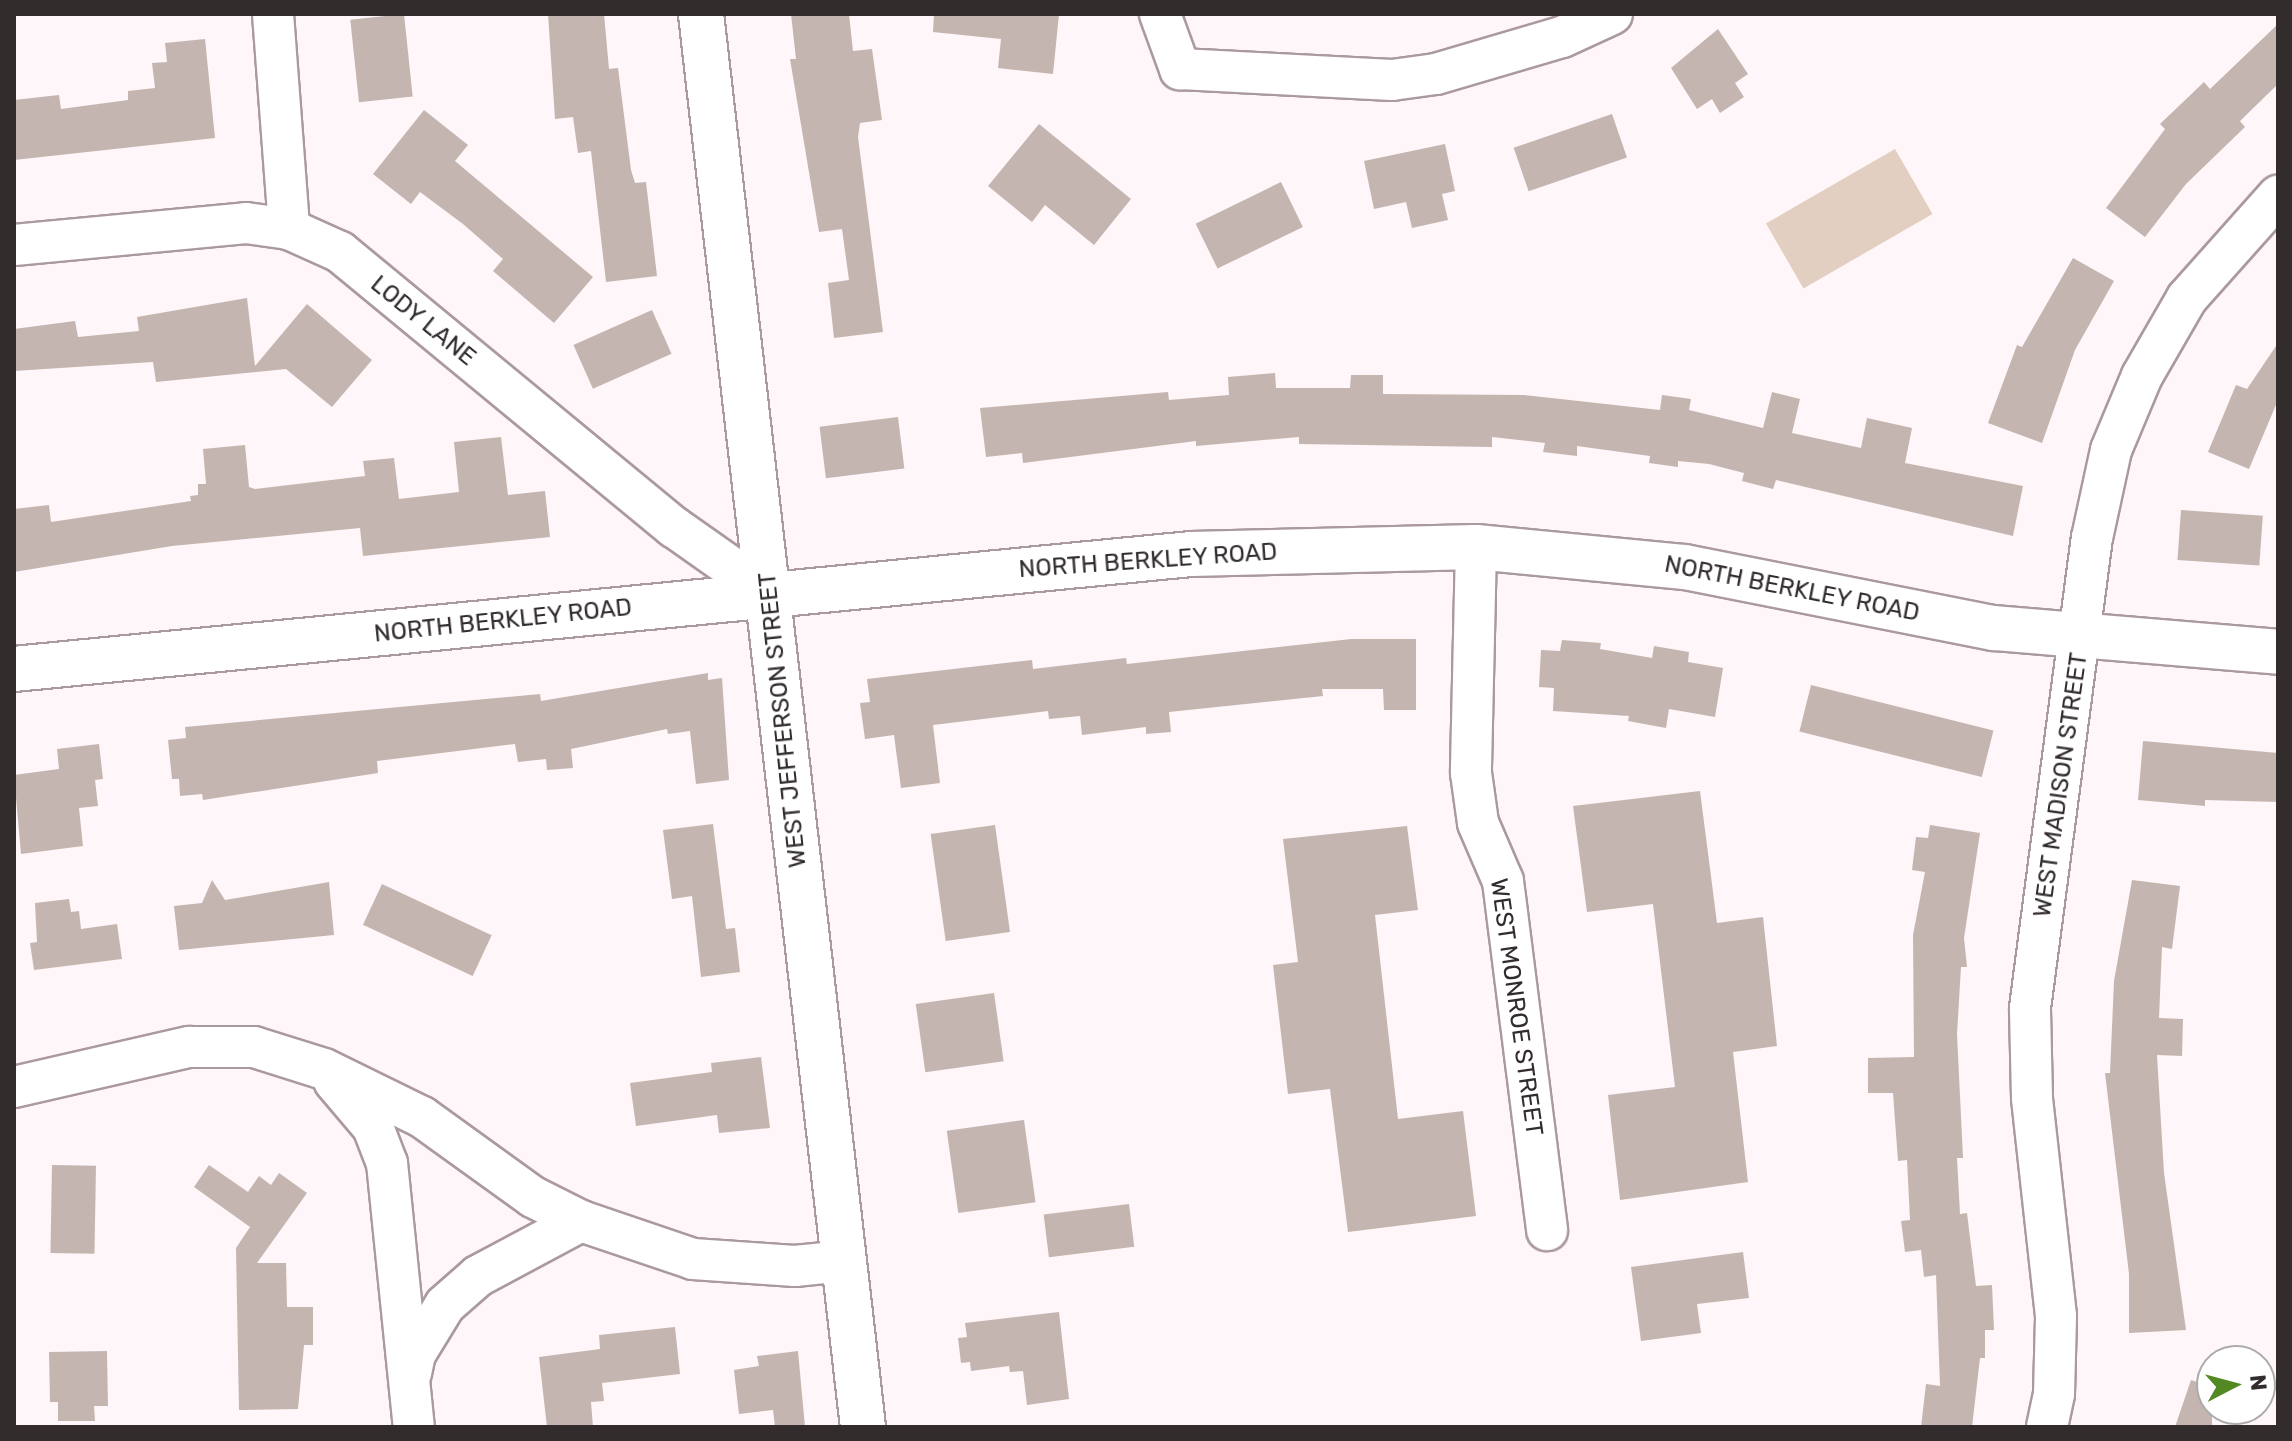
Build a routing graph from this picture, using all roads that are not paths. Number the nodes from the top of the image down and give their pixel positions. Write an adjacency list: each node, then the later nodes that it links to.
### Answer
1 (273, 14): 6 (street)
2 (701, 14): 9 (street, WEST JEFFERSON STREET)
3 (1160, 14): 4 (street)
4 (1612, 14)
5 (2278, 196): 10 (street, WEST MADISON STREET)
6 (289, 229): 7 (street, LODY LANE); 9 (street, LODY LANE)
7 (14, 245)
8 (1476, 547): 9 (street, NORTH BERKLEY ROAD); 10 (street, NORTH BERKLEY ROAD); 16 (street, WEST MONROE STREET)
9 (769, 594): 12 (street, NORTH BERKLEY ROAD); 17 (street, WEST JEFFERSON STREET)
10 (2081, 638): 11 (street, NORTH BERKLEY ROAD); 21 (street, WEST MADISON STREET)
11 (2278, 652)
12 (14, 669)
13 (324, 1069): 14 (street); 15 (street); 18 (street)
14 (14, 1087)
15 (581, 1221): 17 (street); 18 (street)
16 (1547, 1230)
17 (843, 1261): 20 (street, WEST JEFFERSON STREET)
18 (410, 1377): 19 (street)
19 (414, 1427)
20 (863, 1427)
21 (2047, 1427)

